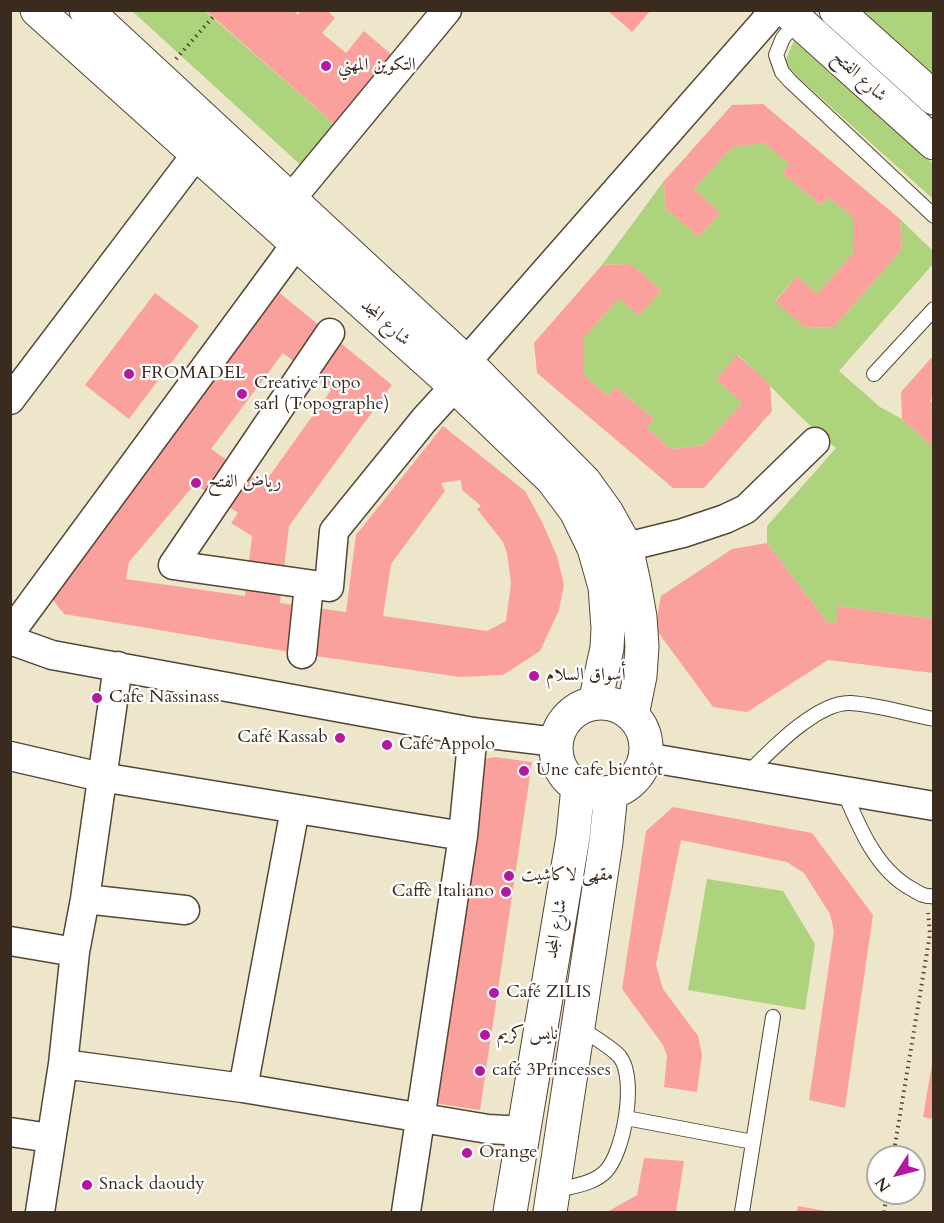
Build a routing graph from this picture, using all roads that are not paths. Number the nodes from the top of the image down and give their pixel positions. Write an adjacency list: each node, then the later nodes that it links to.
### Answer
1 (37, 10): 7 (main road, شارع المجد)
2 (447, 10): 9 (street)
3 (836, 10): 6 (main road, شارع الفتح)
4 (95, 13): 7 (main road, شارع المجد)
5 (786, 14): 8 (main road, شارع الفتح); 10 (lane); 14 (street)
6 (933, 98)
7 (205, 142): 9 (main road, شارع المجد); 11 (main road, شارع المجد); 16 (street)
8 (933, 142)
9 (290, 200): 14 (main road, شارع المجد)
10 (933, 216)
11 (296, 244): 14 (main road, شارع المجد); 20 (street)
12 (933, 309): 15 (lane)
13 (330, 333): 19 (street)
14 (461, 374): 18 (main road, شارع المجد); 19 (street); 24 (main road, شارع المجد)
15 (874, 374)
16 (10, 400)
17 (815, 442): 18 (street)
18 (626, 547): 25 (main road, شارع المجد)
19 (309, 585): 22 (street)
20 (10, 633)
21 (10, 640): 23 (street)
22 (302, 654)
23 (118, 666): 27 (street); 32 (street)
24 (595, 703): 25 (main road); 28 (main road)
25 (632, 715): 30 (main road)
26 (933, 719): 31 (lane)
27 (473, 732): 28 (street); 38 (street)
28 (556, 742): 33 (main road)
29 (10, 756): 32 (street)
30 (645, 757): 31 (street); 35 (main road)
31 (747, 775): 34 (street)
32 (102, 777): 37 (street); 40 (street)
33 (578, 787): 35 (main road); 51 (main road, شارع المجد)
34 (843, 789): 36 (street); 39 (lane)
35 (611, 792): 45 (main road, شارع المجد)
36 (933, 806)
37 (295, 809): 38 (street); 47 (street)
38 (463, 836): 48 (street)
39 (930, 897)
40 (85, 899): 41 (street); 43 (street)
41 (185, 910)
42 (10, 941): 43 (street)
43 (75, 952): 46 (street)
44 (773, 1017): 53 (lane)
45 (578, 1027): 49 (lane); 54 (main road, شارع المجد)
46 (63, 1064): 47 (street); 52 (street)
47 (243, 1088): 48 (street)
48 (420, 1118): 51 (street); 56 (street)
49 (626, 1118): 53 (lane); 54 (lane)
50 (10, 1131): 52 (street)
51 (523, 1131): 57 (main road, شارع المجد)
52 (50, 1138): 55 (street)
53 (753, 1142): 58 (lane)
54 (551, 1202)
55 (40, 1212)
56 (406, 1212)
57 (510, 1212)
58 (742, 1212)

